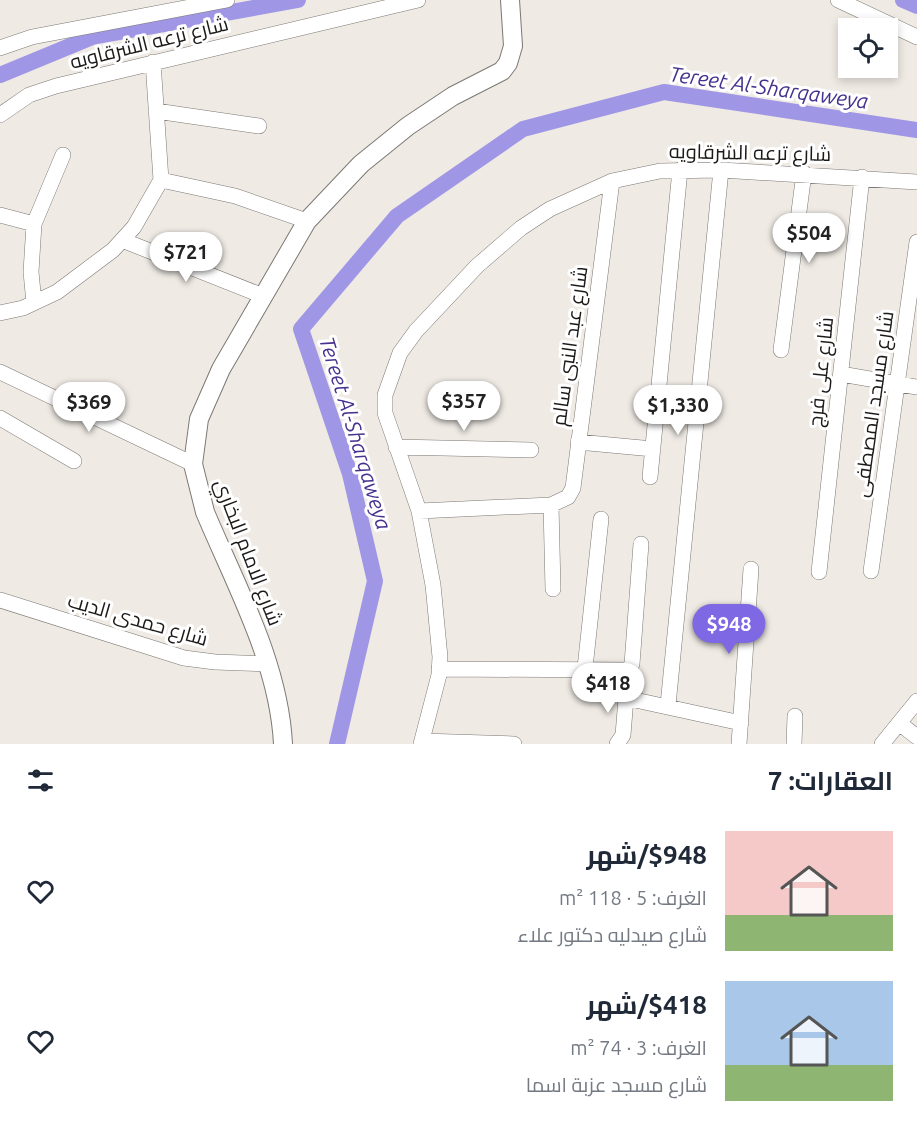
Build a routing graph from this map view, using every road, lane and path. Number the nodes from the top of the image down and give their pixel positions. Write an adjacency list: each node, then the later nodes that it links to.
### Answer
1 (227, 0): 6 (street, شارع ترعه الشرقاويه)
2 (418, 0): 7 (street, شارع ترعه الشرقاويه)
3 (510, 0): 20 (street, شارع الامام البخاري)
4 (838, 0): 5 (street)
5 (917, 37)
6 (0, 48)
7 (153, 62): 8 (street); 9 (street, شارع ترعه الشرقاويه)
8 (156, 111): 10 (street); 16 (street)
9 (0, 115)
10 (259, 126)
11 (63, 155): 21 (street)
12 (680, 170): 13 (street, شارع ترعه الشرقاويه); 17 (street, شارع ترعه الشرقاويه); 35 (street)
13 (721, 170): 14 (street, شارع ترعه الشرقاويه); 55 (street)
14 (804, 173): 15 (street, شارع ترعه الشرقاويه); 27 (street)
15 (862, 177): 18 (street, شارع ترعه الشرقاويه); 29 (street, شارع على فرج)
16 (160, 180): 20 (street); 22 (street)
17 (612, 181): 33 (street, شارع عبد النبى سالم); 34 (street, شارع ترعه الشرقاويه)
18 (917, 182)
19 (0, 215): 21 (street)
20 (306, 221): 24 (street, شارع الامام البخاري)
21 (34, 224): 25 (street)
22 (122, 240): 24 (street); 25 (street)
23 (917, 242): 30 (street, شارع مسجد المصطفى)
24 (263, 296): 38 (street, شارع الامام البخاري)
25 (34, 303): 26 (street)
26 (0, 313)
27 (780, 350)
28 (0, 372): 38 (street)
29 (841, 374): 30 (street); 46 (street, شارع على فرج)
30 (897, 384): 31 (street); 45 (street, شارع مسجد المصطفى)
31 (917, 387)
32 (0, 418): 37 (street)
33 (578, 442): 35 (street); 40 (street, شارع عبد النبى سالم)
34 (396, 447): 36 (street); 41 (street, شارع ترعه الشرقاويه)
35 (653, 449): 39 (street)
36 (531, 450)
37 (74, 461)
38 (193, 464): 49 (street, شارع الامام البخاري)
39 (650, 477)
40 (551, 505): 41 (street); 47 (street)
41 (419, 511): 51 (street, شارع ترعه الشرقاويه)
42 (601, 519): 50 (street)
43 (641, 544): 52 (street)
44 (751, 569): 57 (street)
45 (871, 571)
46 (819, 572)
47 (553, 589)
48 (0, 600): 49 (street, شارع حمدى الديب)
49 (267, 664): 61 (street, شارع الامام البخاري)
50 (585, 668): 51 (street); 52 (street)
51 (439, 669): 60 (street, شارع ترعه الشرقاويه)
52 (618, 670): 53 (street)
53 (626, 698): 55 (street); 63 (street)
54 (917, 701): 58 (street)
55 (668, 705): 57 (street)
56 (795, 716): 65 (street)
57 (741, 723): 64 (street)
58 (899, 723): 59 (street); 66 (street)
59 (917, 737)
60 (422, 743): 62 (street)
61 (283, 744)
62 (514, 744)
63 (617, 744)
64 (740, 744)
65 (794, 744)
66 (882, 744)

